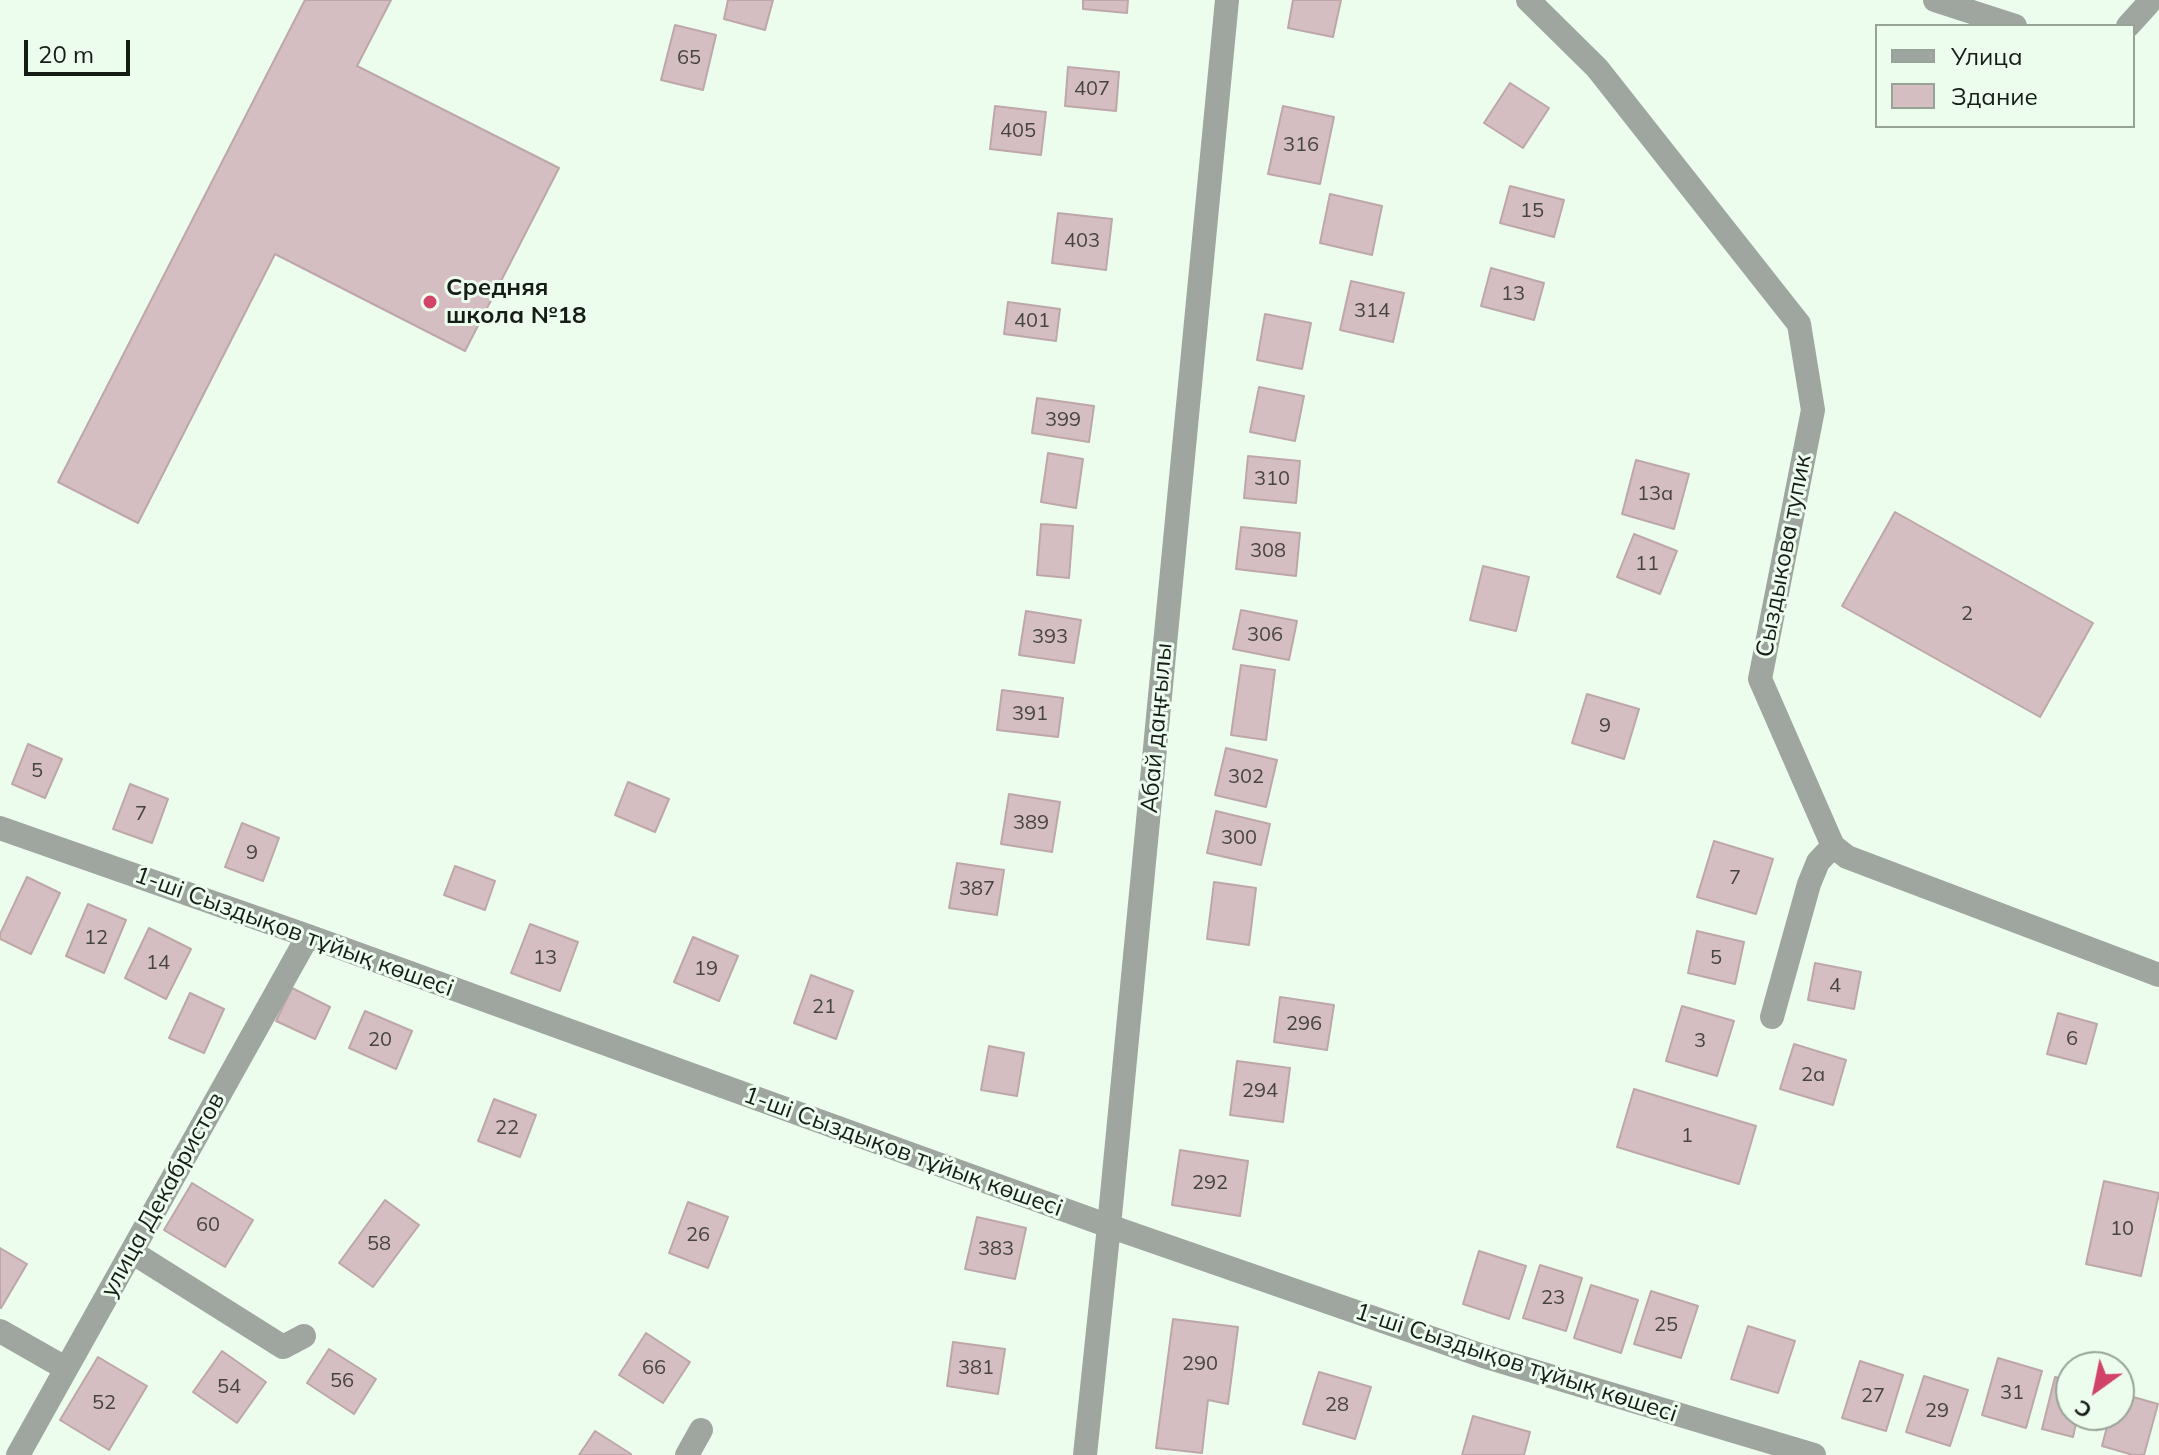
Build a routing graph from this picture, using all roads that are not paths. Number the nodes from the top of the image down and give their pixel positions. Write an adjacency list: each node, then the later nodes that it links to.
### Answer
1 (1227, 0): 12 (street, Абай даңғылы)
2 (1528, 0): 8 (street, Сыздыкова тупик)
3 (1935, 0): 5 (street)
4 (2148, 0): 6 (street)
5 (2009, 24)
6 (2130, 24)
7 (0, 828): 9 (street, 1-ші Сыздықов тұйық көшесі)
8 (1833, 846): 10 (street); 11 (street)
9 (308, 936): 12 (street, 1-ші Сыздықов тұйық көшесі); 13 (street, улица Декабристов)
10 (2159, 975)
11 (1772, 1017)
12 (1109, 1226): 20 (street, Абай даңғылы); 21 (street, 1-ші Сыздықов тұйық көшесі)
13 (132, 1252): 15 (street); 16 (street, улица Декабристов)
14 (0, 1331): 16 (street)
15 (304, 1336)
16 (65, 1368): 18 (street, улица Декабристов)
17 (701, 1430): 19 (street)
18 (18, 1455)
19 (687, 1455)
20 (1085, 1455)
21 (1814, 1455)

